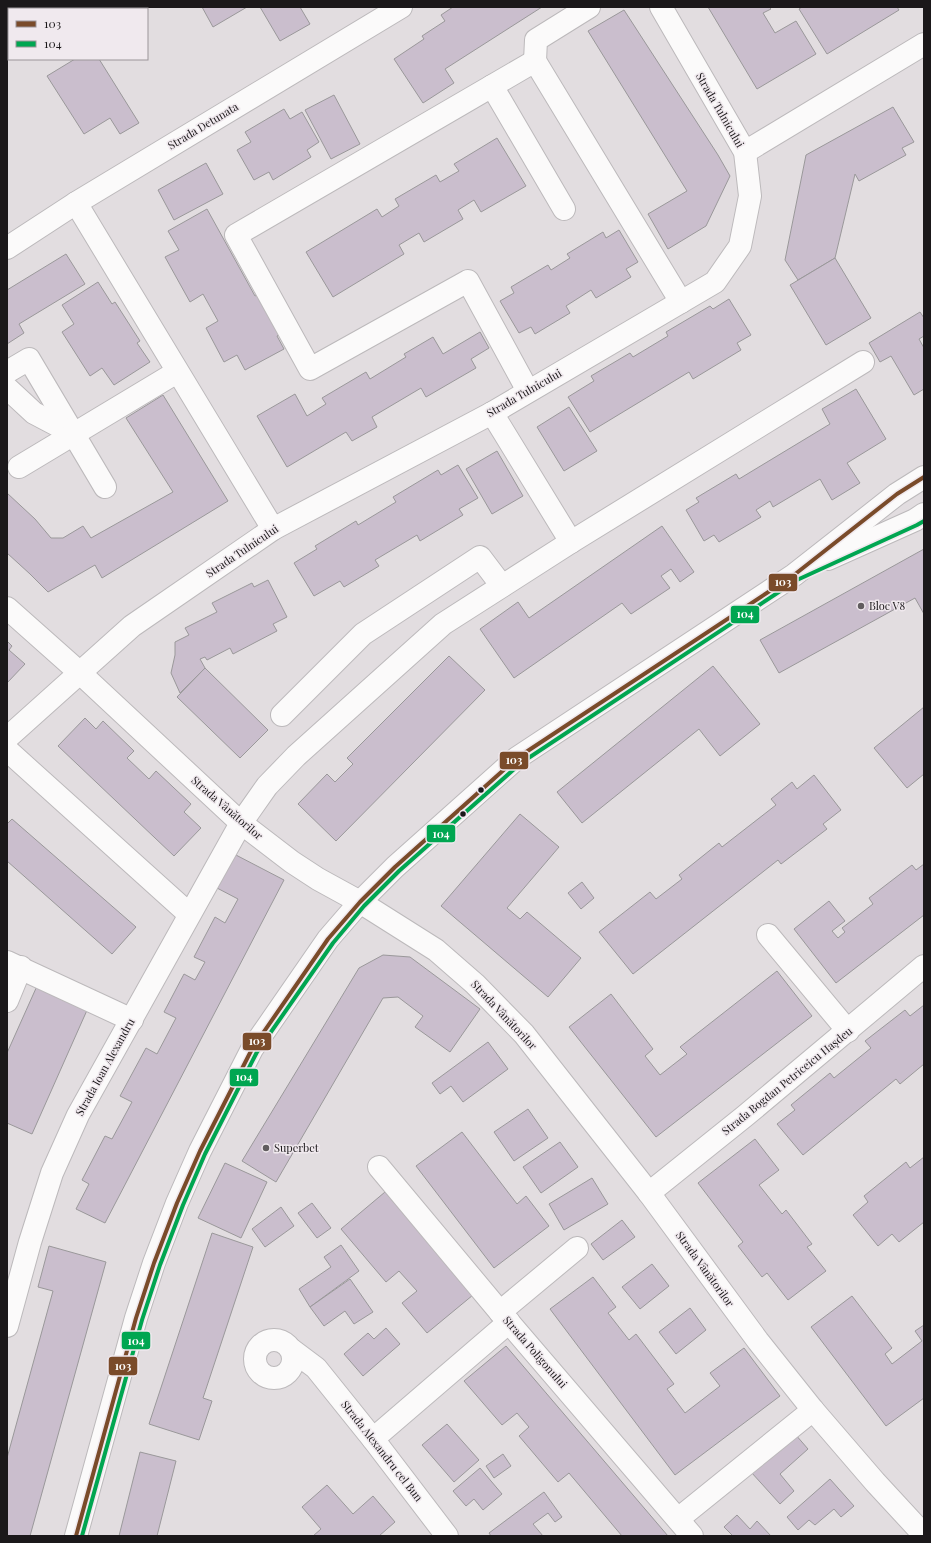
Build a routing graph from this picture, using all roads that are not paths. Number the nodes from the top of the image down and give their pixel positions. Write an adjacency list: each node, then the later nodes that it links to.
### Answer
1 (401, 7): 8 (street, Strada Detunata)
2 (589, 7): 5 (street)
3 (661, 7): 7 (street, Strada Tulnicului)
4 (924, 44): 7 (street)
5 (535, 61): 6 (street); 11 (street)
6 (492, 86): 9 (street); 16 (street)
7 (745, 152): 11 (street, Strada Tulnicului)
8 (76, 203): 10 (street, Strada Detunata); 14 (street)
9 (564, 209)
10 (7, 248)
11 (681, 302): 16 (street, Strada Tulnicului)
12 (863, 362): 24 (street, Strada Ioan Alexandru)
13 (7, 372): 18 (street)
14 (177, 372): 18 (street); 23 (street)
15 (7, 388): 18 (street)
16 (528, 391): 17 (street, Strada Tulnicului)
17 (492, 413): 23 (street, Strada Tulnicului); 24 (street)
18 (74, 434): 19 (street); 21 (street)
19 (19, 468)
20 (924, 478): 25 (street)
21 (105, 486)
22 (924, 514): 25 (street)
23 (273, 529): 28 (street, Strada Tulnicului)
24 (571, 542): 26 (street, Strada Ioan Alexandru)
25 (794, 575): 33 (street)
26 (502, 586): 29 (street); 32 (street, Strada Ioan Alexandru)
27 (7, 608): 28 (street, Strada Vânătorilor)
28 (79, 672): 30 (street, Strada Tulnicului); 32 (street, Strada Vânătorilor)
29 (282, 715)
30 (7, 738)
31 (7, 750): 34 (street)
32 (241, 823): 33 (street, Strada Vânătorilor); 34 (street, Strada Ioan Alexandru)
33 (360, 902): 42 (street, Strada Vânătorilor); 51 (street)
34 (189, 914): 39 (street, Strada Ioan Alexandru)
35 (768, 935): 40 (street)
36 (14, 965): 38 (street); 39 (street)
37 (924, 966): 40 (street, Strada Bogdan Petriceicu Hașdeu)
38 (7, 1001)
39 (132, 1020): 45 (street, Strada Ioan Alexandru)
40 (848, 1031): 42 (street, Strada Bogdan Petriceicu Hașdeu)
41 (379, 1167): 44 (street, Strada Poligonului)
42 (649, 1193): 47 (street, Strada Vânătorilor)
43 (577, 1248): 44 (street)
44 (504, 1317): 48 (street); 49 (street, Strada Poligonului)
45 (7, 1326)
46 (291, 1360): 48 (street, Strada Alexandru cel Bun)
47 (813, 1410): 49 (street); 50 (street, Strada Vânătorilor)
48 (374, 1438): 52 (street, Strada Alexandru cel Bun)
49 (678, 1519): 53 (street, Strada Poligonului)
50 (924, 1535)
51 (76, 1536)
52 (447, 1536)
53 (692, 1536)

